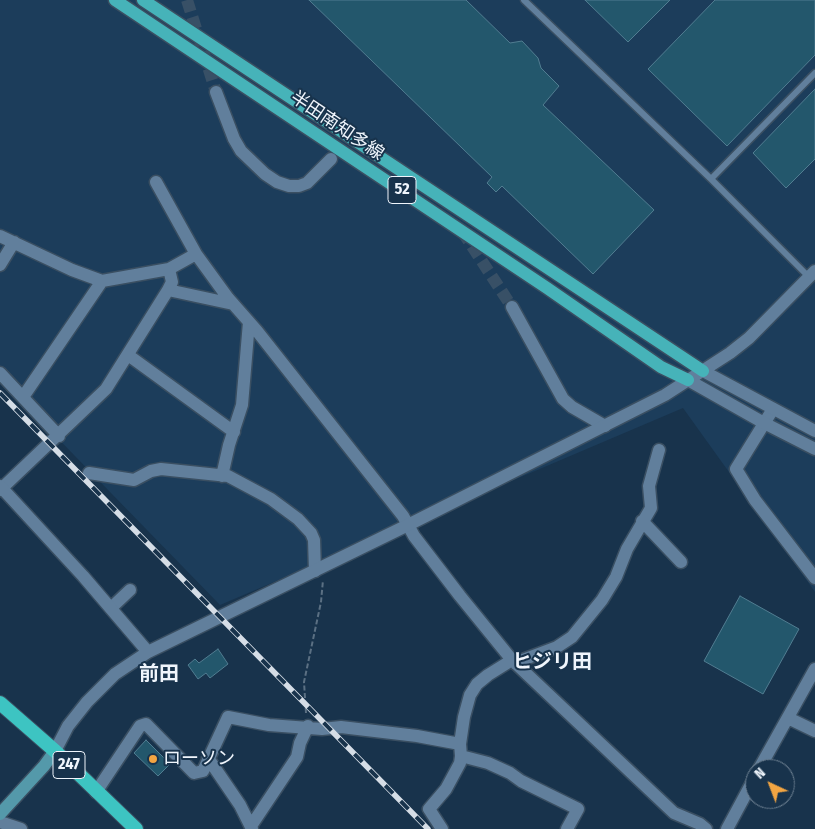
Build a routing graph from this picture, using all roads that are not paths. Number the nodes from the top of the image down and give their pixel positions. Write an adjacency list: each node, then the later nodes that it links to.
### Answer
1 (115, 0): 23 (main road, 半田南知多線 / 52)
2 (143, 0): 21 (main road, 半田南知多線 / 52)
3 (524, 0): 7 (lane)
4 (815, 74): 7 (lane)
5 (216, 92): 6 (street)
6 (331, 159)
7 (711, 179): 14 (lane)
8 (156, 182): 11 (street)
9 (0, 236): 10 (street)
10 (14, 242): 12 (street); 15 (street)
11 (196, 254): 13 (street); 17 (street)
12 (0, 264)
13 (169, 269): 15 (street); 16 (street)
14 (812, 274): 21 (street)
15 (102, 280): 24 (street)
16 (168, 290): 17 (street); 20 (street)
17 (233, 304): 19 (street)
18 (512, 307): 27 (street)
19 (249, 322): 29 (street); 37 (street)
20 (128, 355): 29 (street); 30 (street)
21 (703, 371): 23 (street); 25 (street)
22 (0, 373): 24 (street)
23 (688, 380): 26 (street); 27 (street)
24 (23, 396): 30 (street)
25 (773, 408): 26 (street); 28 (street)
26 (764, 423): 31 (street); 40 (street)
27 (605, 426): 37 (street)
28 (815, 431)
29 (234, 432): 34 (street)
30 (59, 436): 35 (street)
31 (815, 449)
32 (659, 450): 36 (street)
33 (89, 473): 34 (street)
34 (222, 476): 39 (street)
35 (1, 488): 42 (street)
36 (642, 521): 38 (street); 44 (street)
37 (408, 525): 39 (street); 44 (street)
38 (681, 562)
39 (319, 576): 43 (street)
40 (815, 578)
41 (130, 590): 42 (street)
42 (111, 608): 43 (street)
43 (148, 652): 51 (street)
44 (514, 662): 50 (street); 63 (street)
45 (815, 669): 47 (street)
46 (0, 703): 51 (highway, 247)
47 (788, 718): 49 (street); 53 (street)
48 (308, 726): 50 (street); 52 (street); 58 (street)
49 (815, 731)
50 (461, 750): 61 (street); 62 (street)
51 (55, 751): 54 (highway, 247); 56 (main road)
52 (208, 758): 54 (street); 58 (street)
53 (765, 759)
54 (96, 792): 60 (highway, 247)
55 (745, 795): 64 (street)
56 (0, 814)
57 (0, 822): 59 (street)
58 (251, 828)
59 (21, 829)
60 (136, 829)
61 (442, 829)
62 (567, 829)
63 (706, 829)
64 (726, 829)

